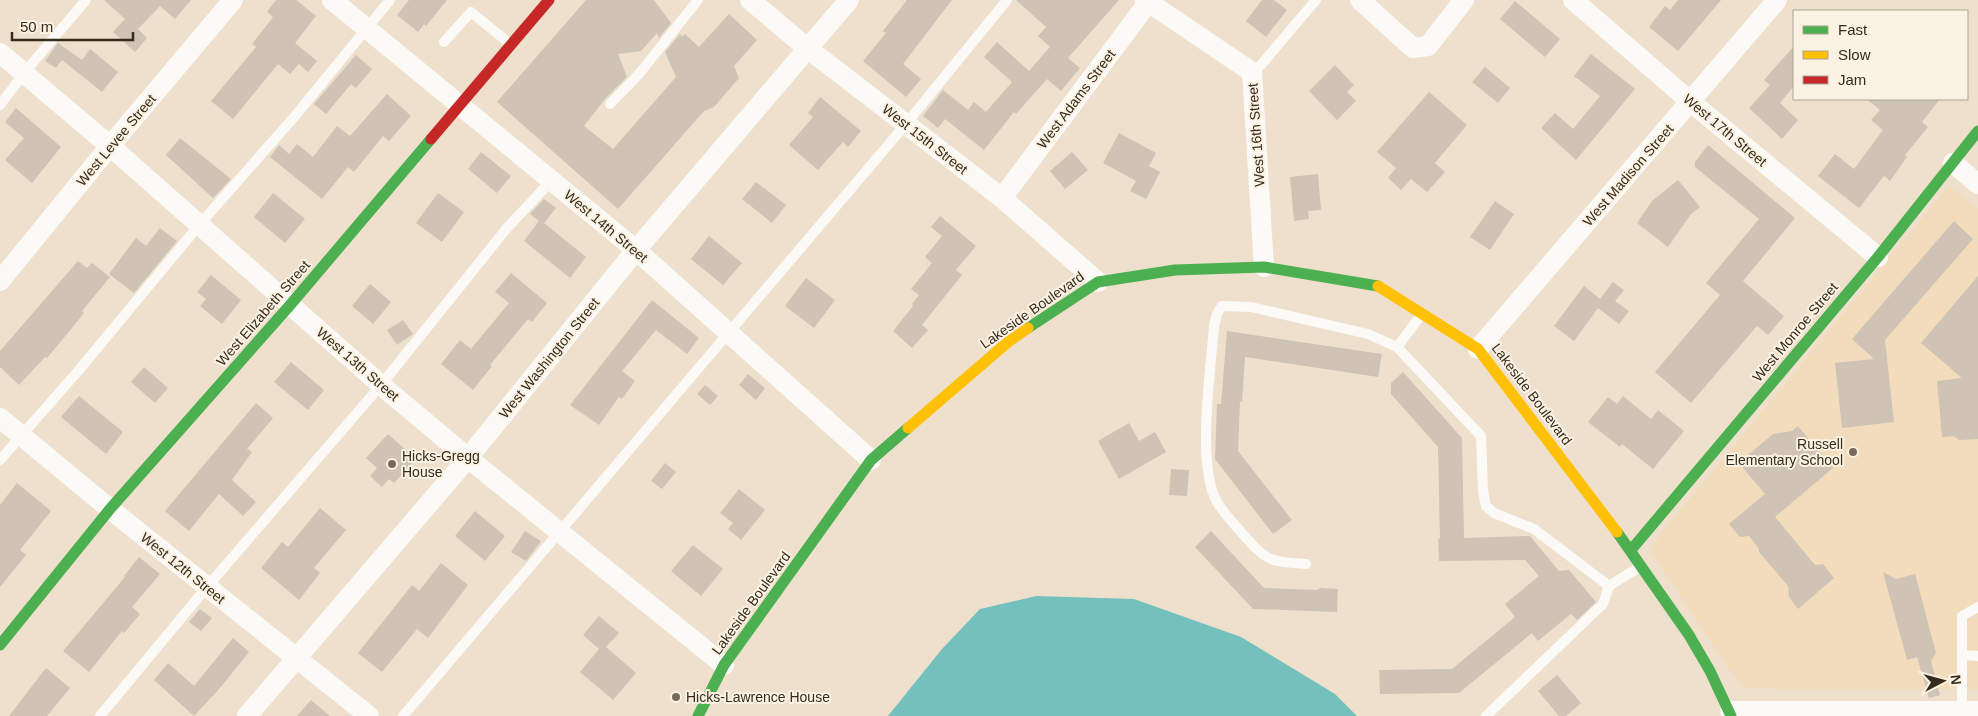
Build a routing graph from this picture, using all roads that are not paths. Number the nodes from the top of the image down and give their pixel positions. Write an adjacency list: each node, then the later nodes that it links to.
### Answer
1 (86, 0): 22 (lane)
2 (233, 0): 29 (street, West Levee Street)
3 (332, 0): 16 (street, West 14th Street)
4 (390, 0): 16 (lane)
5 (549, 0): 18 (street, West Elizabeth Street)
6 (698, 0): 24 (lane)
7 (750, 0): 19 (street, West 15th Street)
8 (849, 0): 19 (street, West Washington Street)
9 (1007, 0): 27 (lane)
10 (1316, 0): 21 (lane)
11 (1360, 0): 12 (street)
12 (1464, 0)
13 (1573, 0): 23 (street, West 17th Street)
14 (1777, 0): 23 (street, West Madison Street)
15 (1148, 1): 21 (street, West 16th Street); 33 (street, West Adams Street)
16 (366, 28): 26 (street, West 14th Street); 34 (lane)
17 (444, 42): 18 (lane)
18 (511, 44): 26 (street, West Elizabeth Street)
19 (807, 48): 27 (street, West 15th Street); 35 (street, West Washington Street)
20 (0, 53): 22 (street, West 13th Street)
21 (1252, 72): 37 (street, West 16th Street)
22 (24, 73): 25 (lane); 29 (street, West 13th Street)
23 (1691, 102): 36 (street, West 17th Street); 44 (street, West Madison Street)
24 (610, 104)
25 (0, 105)
26 (458, 105): 31 (street, West 14th Street); 40 (street, West Elizabeth Street)
27 (906, 124): 33 (street, West 15th Street); 42 (lane)
28 (1978, 131): 30 (street, West Monroe Street)
29 (110, 146): 34 (street, West 13th Street); 38 (street, West Levee Street)
30 (1953, 163): 32 (street); 36 (street, West Monroe Street)
31 (551, 181): 35 (street, West 14th Street); 45 (lane)
32 (1978, 184)
33 (1002, 198): 39 (street, West 15th Street)
34 (200, 224): 40 (street, West 13th Street); 47 (lane)
35 (636, 250): 42 (street, West 14th Street); 48 (street, West Washington Street)
36 (1878, 258): 53 (street, West Monroe Street)
37 (1264, 267): 39 (street, Lakeside Boulevard); 41 (street, Lakeside Boulevard)
38 (0, 282)
39 (1098, 282): 50 (street, Lakeside Boulevard)
40 (291, 304): 45 (street, West 13th Street); 51 (street, West Elizabeth Street)
41 (1422, 314): 43 (lane); 44 (street, Lakeside Boulevard)
42 (728, 332): 50 (street, West 14th Street); 52 (lane)
43 (1397, 347): 54 (lane); 56 (lane)
44 (1478, 348): 53 (street, Lakeside Boulevard)
45 (381, 385): 48 (street, West 13th Street); 57 (lane)
46 (0, 418): 47 (street, West 12th Street)
47 (20, 435): 49 (lane); 51 (street, West 12th Street)
48 (468, 458): 52 (street, West 13th Street); 62 (street, West Washington Street)
49 (0, 460)
50 (872, 460): 63 (street, Lakeside Boulevard)
51 (110, 509): 57 (street, West 12th Street); 59 (street, West Elizabeth Street)
52 (559, 531): 63 (street, West 13th Street); 69 (lane)
53 (1631, 550): 55 (street, Lakeside Boulevard)
54 (1306, 564)
55 (1642, 565): 56 (lane); 65 (street, Lakeside Boulevard)
56 (1609, 586): 71 (lane)
57 (207, 587): 62 (street, West 12th Street); 66 (lane)
58 (1978, 607): 60 (lane)
59 (0, 645)
60 (1962, 655): 61 (lane); 64 (lane)
61 (1978, 656)
62 (296, 659): 67 (street, West Washington Street); 68 (street, West 12th Street)
63 (724, 665): 70 (street, Lakeside Boulevard)
64 (1970, 711): 65 (street)
65 (1730, 714)
66 (100, 716)
67 (247, 716)
68 (369, 716)
69 (403, 716)
70 (698, 716)
71 (1486, 716)

